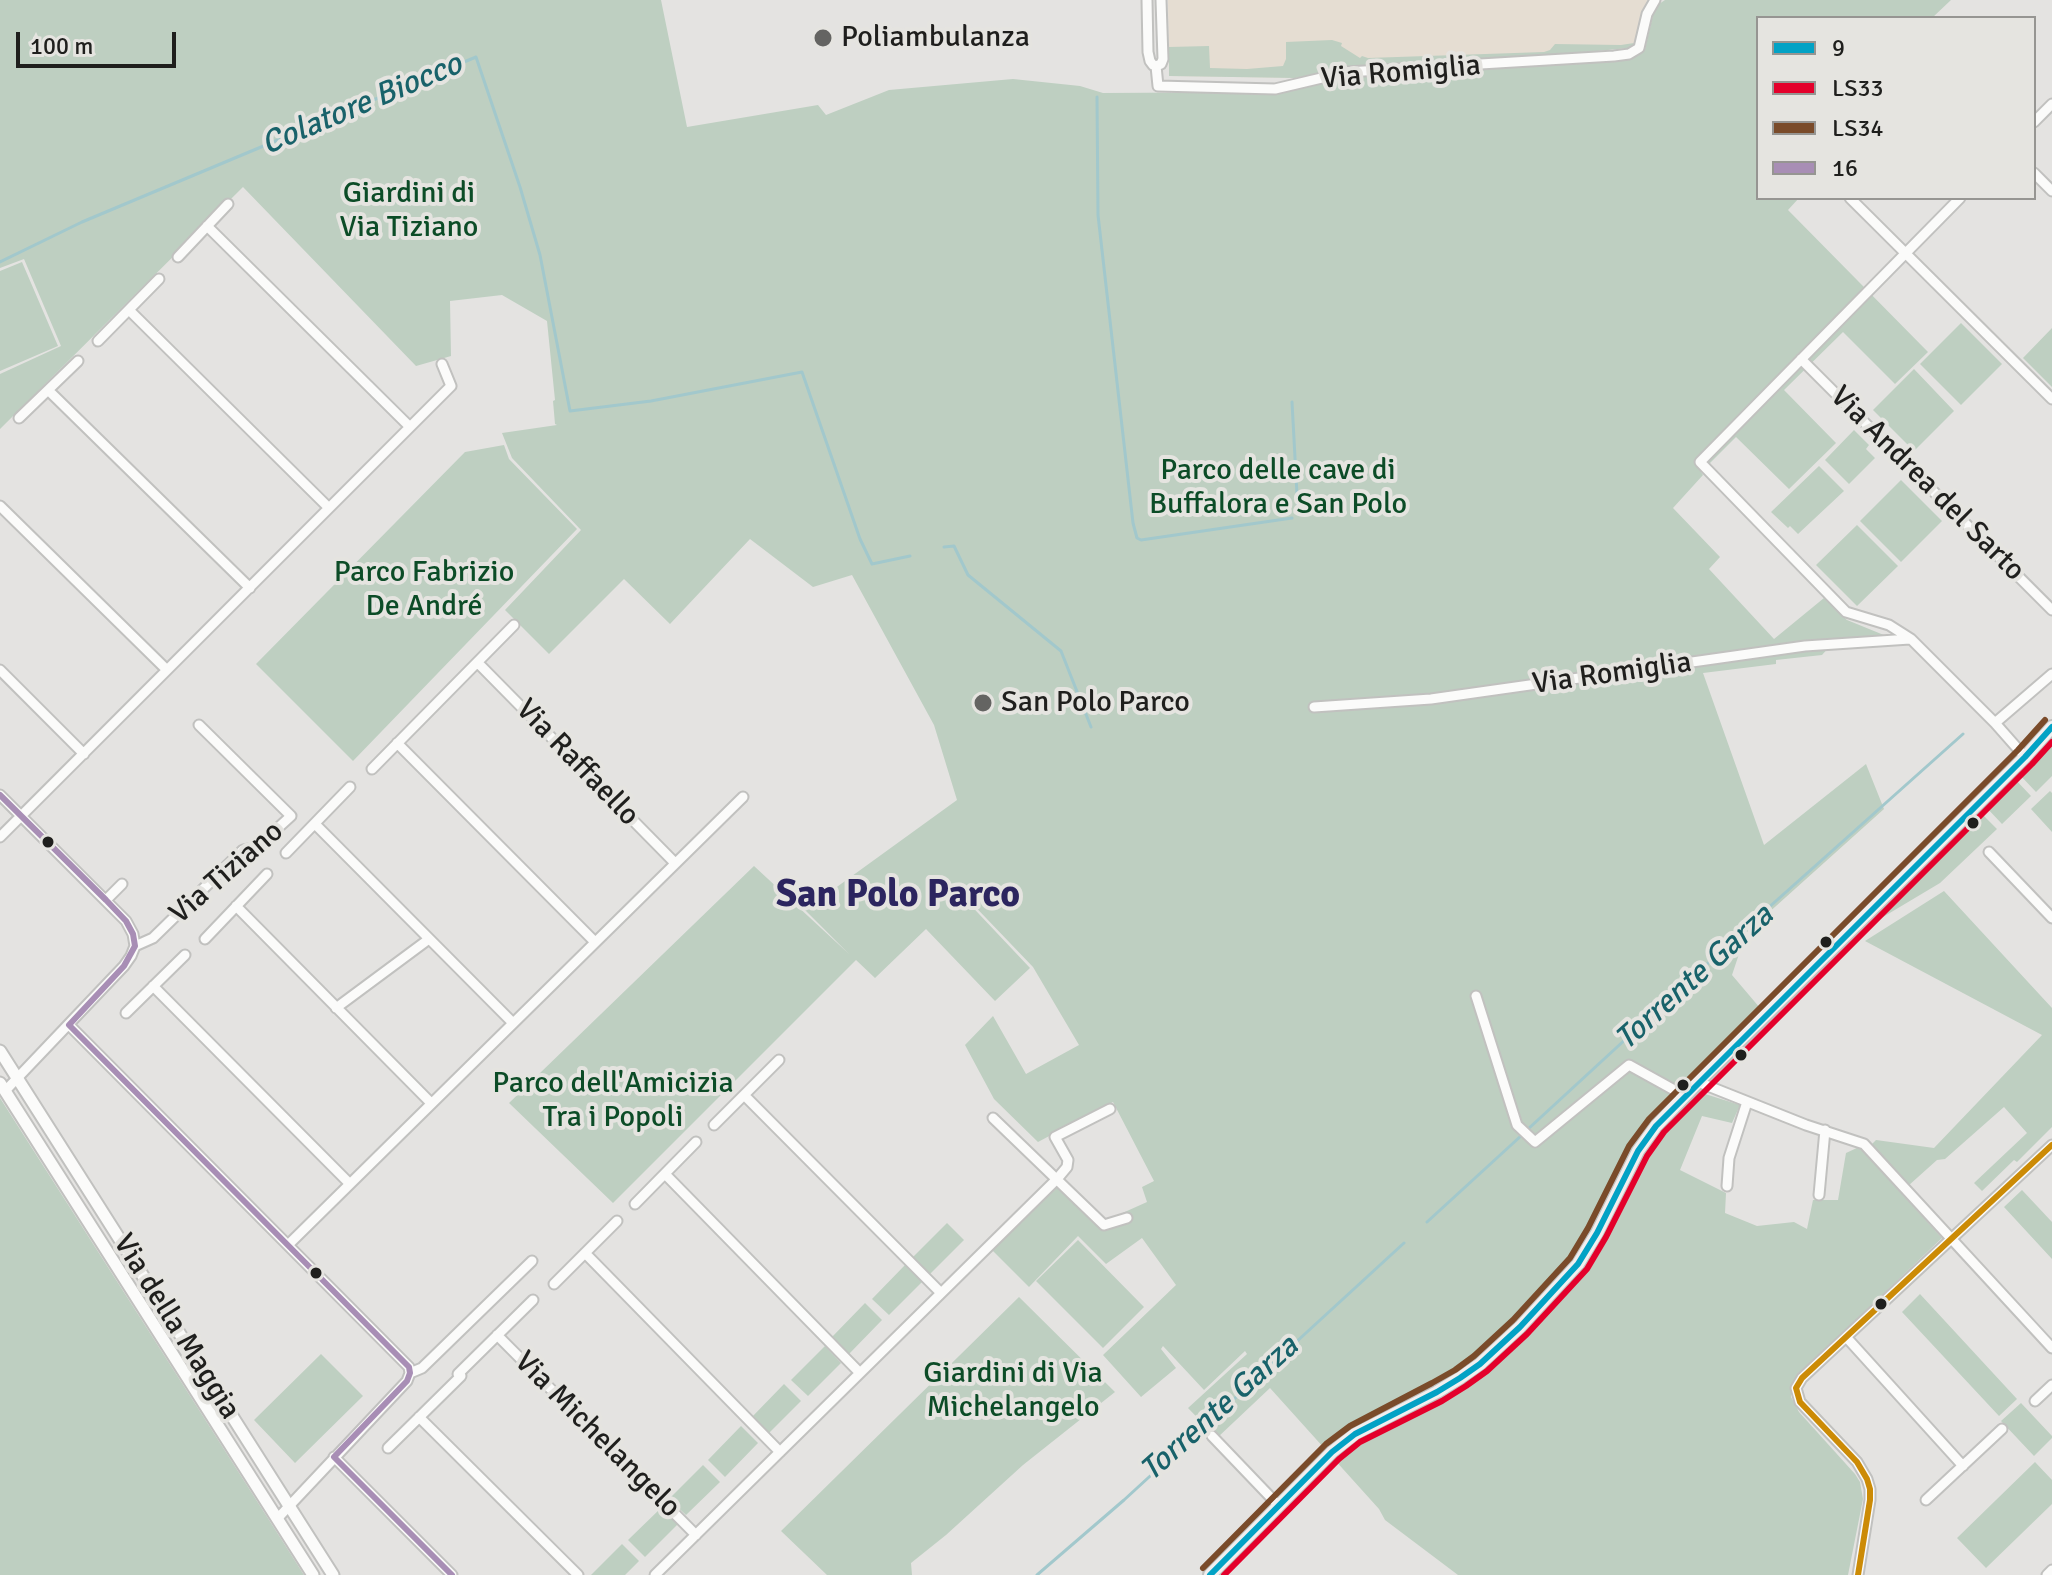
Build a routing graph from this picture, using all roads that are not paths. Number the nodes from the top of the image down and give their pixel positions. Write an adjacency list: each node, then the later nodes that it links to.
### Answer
1 (1161, 0): 4 (street)
2 (1655, 0): 5 (street, Via Romiglia)
3 (1148, 4): 4 (street); 5 (street)
4 (1162, 42): 5 (street)
5 (1156, 66)
6 (2052, 104): 7 (street)
7 (2036, 120)
8 (2036, 175): 9 (street)
9 (2052, 191)
10 (1852, 200): 14 (street)
11 (1958, 200): 14 (street)
12 (228, 204): 13 (street)
13 (207, 226): 15 (street); 25 (street)
14 (1905, 254): 19 (street); 23 (street)
15 (178, 257)
16 (159, 279): 17 (street)
17 (129, 310): 18 (street); 27 (street)
18 (98, 341)
19 (1801, 359): 29 (street, Via Andrea del Sarto); 31 (street)
20 (78, 361): 22 (street)
21 (442, 364): 25 (street)
22 (48, 390): 24 (street); 28 (street)
23 (2052, 399)
24 (19, 418)
25 (410, 427): 27 (street)
26 (0, 506): 34 (street)
27 (329, 508): 28 (street)
28 (250, 588): 34 (street)
29 (2052, 610)
30 (514, 625): 32 (street)
31 (1911, 639): 36 (street, Via Romiglia); 37 (street)
32 (478, 663): 40 (street); 52 (street, Via Raffaello)
33 (0, 670): 41 (street)
34 (167, 670): 41 (street)
35 (2052, 674): 37 (street)
36 (1314, 707)
37 (1995, 723): 42 (street)
38 (199, 725): 61 (street, Via Tiziano)
39 (2052, 727): 42 (main road)
40 (397, 743): 43 (street); 60 (street)
41 (84, 754): 47 (street)
42 (2025, 757): 72 (main road)
43 (372, 769)
44 (350, 787): 48 (street)
45 (0, 795): 47 (street)
46 (743, 797): 52 (street)
47 (21, 817): 49 (street); 55 (street)
48 (315, 824): 51 (street); 59 (street)
49 (0, 837)
50 (1989, 852): 57 (street)
51 (286, 853)
52 (675, 863): 60 (street)
53 (267, 874): 56 (street)
54 (122, 884): 55 (street)
55 (106, 900): 61 (street)
56 (236, 906): 58 (street); 65 (street)
57 (2052, 918)
58 (205, 939)
59 (429, 939): 65 (street); 67 (street)
60 (595, 942): 67 (street)
61 (135, 946): 68 (street)
62 (185, 955): 63 (street)
63 (153, 986): 66 (street); 86 (street)
64 (1476, 996): 75 (street)
65 (336, 1008): 77 (street)
66 (126, 1013)
67 (513, 1023): 77 (street)
68 (69, 1025): 71 (street); 93 (street)
69 (0, 1051): 71 (street, Via della Maggia)
70 (779, 1060): 74 (street)
71 (18, 1078): 73 (street, Via della Maggia); 114 (street, Via della Maggia)
72 (1698, 1082): 75 (main road); 76 (street)
73 (3, 1087): 116 (street, Via della Maggia)
74 (744, 1095): 80 (street); 97 (street)
75 (1685, 1096): 115 (main road)
76 (1747, 1102): 81 (street); 87 (street)
77 (431, 1103): 86 (street)
78 (1110, 1109): 85 (street)
79 (993, 1118): 85 (street)
80 (714, 1125)
81 (1825, 1130): 88 (street); 92 (street)
82 (696, 1142): 84 (street)
83 (2052, 1145): 92 (street)
84 (665, 1174): 89 (street); 103 (street)
85 (1057, 1179): 90 (street); 97 (street, Via Michelangelo)
86 (350, 1184): 93 (street)
87 (1727, 1186)
88 (1819, 1195)
89 (635, 1204)
90 (1127, 1218)
91 (617, 1221): 94 (street)
92 (1952, 1239): 100 (street); 101 (street)
93 (288, 1245): 102 (street)
94 (585, 1253): 96 (street); 110 (street)
95 (532, 1261): 102 (street)
96 (554, 1284)
97 (941, 1293): 103 (street, Via Michelangelo)
98 (533, 1300): 99 (street, Via Michelangelo)
99 (497, 1335): 106 (street, Via Michelangelo); 117 (street, Via Michelangelo)
100 (1847, 1338): 112 (street); 125 (street)
101 (2052, 1348)
102 (410, 1373): 111 (street)
103 (860, 1373): 110 (street, Via Michelangelo)
104 (2052, 1385): 105 (street)
105 (2035, 1401)
106 (419, 1417): 109 (street, Via Michelangelo); 122 (street)
107 (2002, 1429): 112 (street)
108 (1212, 1436): 115 (street)
109 (388, 1448)
110 (780, 1452): 117 (street, Via Michelangelo)
111 (334, 1457): 114 (street); 121 (street)
112 (1963, 1466): 113 (street)
113 (1926, 1500)
114 (289, 1506): 116 (street); 120 (street, Via della Maggia)
115 (1279, 1506): 124 (main road)
116 (277, 1519): 119 (street, Via della Maggia)
117 (696, 1535): 123 (street, Via Michelangelo)
118 (2052, 1570): 126 (street)
119 (313, 1575)
120 (333, 1575)
121 (452, 1575)
122 (578, 1575)
123 (655, 1575)
124 (1210, 1575)
125 (1858, 1575)
126 (2047, 1575)

